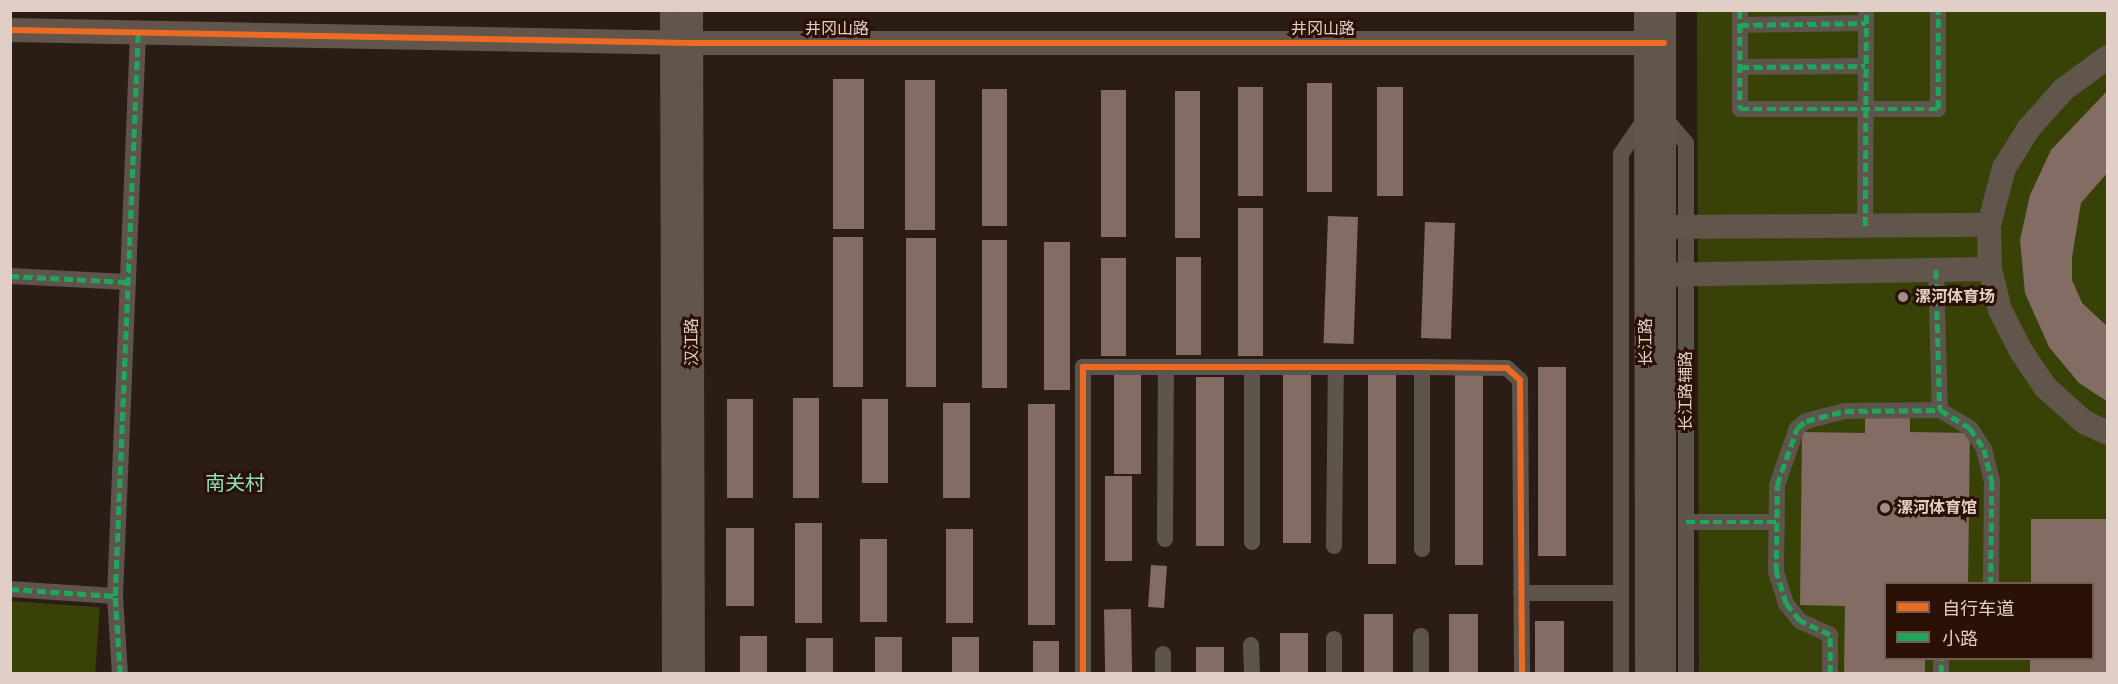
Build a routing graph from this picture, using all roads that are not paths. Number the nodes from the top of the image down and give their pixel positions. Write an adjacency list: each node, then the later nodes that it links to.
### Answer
1 (672, 10): 10 (street, 汉江路)
2 (691, 10): 10 (street, 汉江路)
3 (1646, 10): 11 (street, 长江路)
4 (1664, 10): 11 (street, 长江路)
5 (1938, 10): 15 (street)
6 (1866, 17): 7 (street); 13 (street)
7 (1740, 18): 14 (street)
8 (10, 30): 9 (street, 井冈山路)
9 (138, 34): 10 (street, 井冈山路); 24 (street)
10 (681, 42): 11 (street, 井冈山路); 47 (street, 汉江路); 48 (street, 汉江路)
11 (1655, 43): 16 (street, 长江路)
12 (2108, 57): 17 (street)
13 (1865, 66): 14 (street); 15 (street)
14 (1740, 67): 15 (street)
15 (1865, 109): 18 (street)
16 (1655, 118): 19 (street, 长江路); 22 (street, 长江路); 40 (street)
17 (1989, 225): 18 (street); 20 (street)
18 (1865, 226): 19 (street)
19 (1675, 227): 22 (street, 长江路)
20 (1990, 269): 21 (street); 30 (street)
21 (1936, 270): 22 (street); 29 (street)
22 (1665, 275): 31 (street, 长江路辅路); 56 (street, 长江路); 57 (street, 长江路)
23 (10, 276): 24 (street)
24 (128, 282): 41 (street)
25 (1422, 367): 28 (street); 36 (street); 39 (street)
26 (1166, 368): 27 (street); 33 (street); 49 (street)
27 (1252, 368): 28 (street); 34 (street)
28 (1336, 368): 35 (street)
29 (1940, 410): 32 (street); 37 (street)
30 (2108, 434)
31 (1686, 522): 32 (street); 58 (street, 长江路辅路)
32 (1777, 522): 59 (street)
33 (1165, 539)
34 (1252, 542)
35 (1334, 546)
36 (1422, 549)
37 (1990, 582)
38 (10, 589): 41 (street)
39 (1521, 593): 40 (street); 54 (street)
40 (1621, 593): 55 (street)
41 (115, 596): 46 (street)
42 (1421, 636): 53 (street)
43 (1334, 639): 52 (street)
44 (1251, 645): 51 (street)
45 (1163, 654): 50 (street)
46 (120, 674)
47 (674, 674)
48 (693, 674)
49 (1083, 674)
50 (1163, 674)
51 (1252, 674)
52 (1334, 674)
53 (1421, 674)
54 (1522, 674)
55 (1621, 674)
56 (1647, 674)
57 (1664, 674)
58 (1686, 674)
59 (1830, 674)

